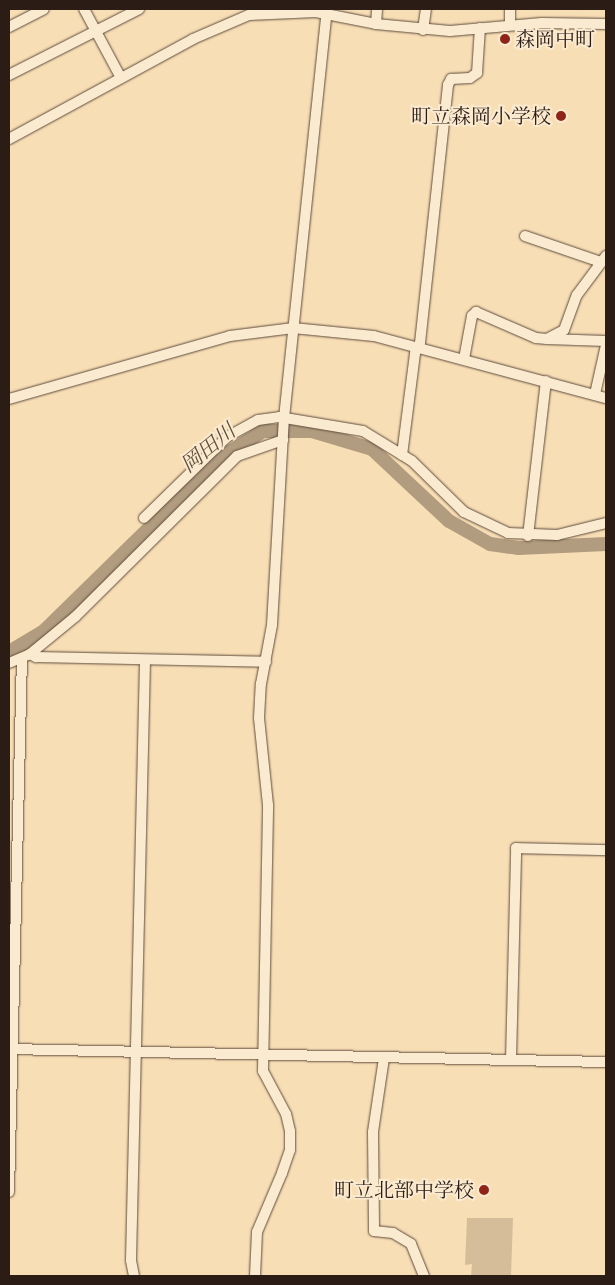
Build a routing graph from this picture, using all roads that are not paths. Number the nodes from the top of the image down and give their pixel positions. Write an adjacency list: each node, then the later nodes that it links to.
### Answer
1 (44, 9): 12 (street)
2 (84, 9): 15 (street)
3 (139, 9): 15 (street)
4 (377, 9): 9 (street)
5 (426, 9): 14 (street)
6 (510, 9): 11 (street)
7 (270, 11): 8 (street); 17 (street)
8 (326, 11): 9 (street); 21 (street)
9 (376, 24): 14 (street)
10 (606, 24): 11 (street)
11 (510, 25): 13 (street)
12 (9, 27)
13 (480, 28): 14 (street); 24 (street)
14 (423, 30)
15 (97, 31): 16 (street); 17 (street)
16 (9, 75)
17 (121, 78): 18 (street)
18 (9, 139)
19 (525, 236): 20 (street)
20 (604, 259): 22 (street)
21 (293, 328): 24 (street); 29 (street); 30 (street)
22 (547, 339): 23 (street); 25 (street)
23 (606, 343): 27 (street)
24 (417, 348): 25 (street); 32 (street)
25 (464, 360): 26 (street)
26 (546, 380): 27 (street); 35 (street)
27 (595, 394): 28 (street)
28 (606, 398)
29 (9, 399)
30 (284, 418): 31 (street); 32 (street); 33 (street)
31 (282, 440): 36 (street); 38 (street)
32 (402, 455): 35 (street)
33 (144, 518)
34 (606, 523): 35 (street)
35 (528, 536)
36 (26, 656): 37 (street); 39 (street); 41 (street)
37 (145, 660): 38 (street); 42 (street)
38 (266, 662): 43 (street)
39 (9, 663)
40 (606, 850): 45 (street)
41 (10, 1049): 42 (street); 47 (street)
42 (135, 1052): 43 (street); 48 (street)
43 (262, 1055): 44 (street); 49 (street)
44 (384, 1058): 45 (street); 50 (street)
45 (511, 1060): 46 (street)
46 (606, 1062)
47 (9, 1192)
48 (134, 1276)
49 (255, 1276)
50 (424, 1276)

